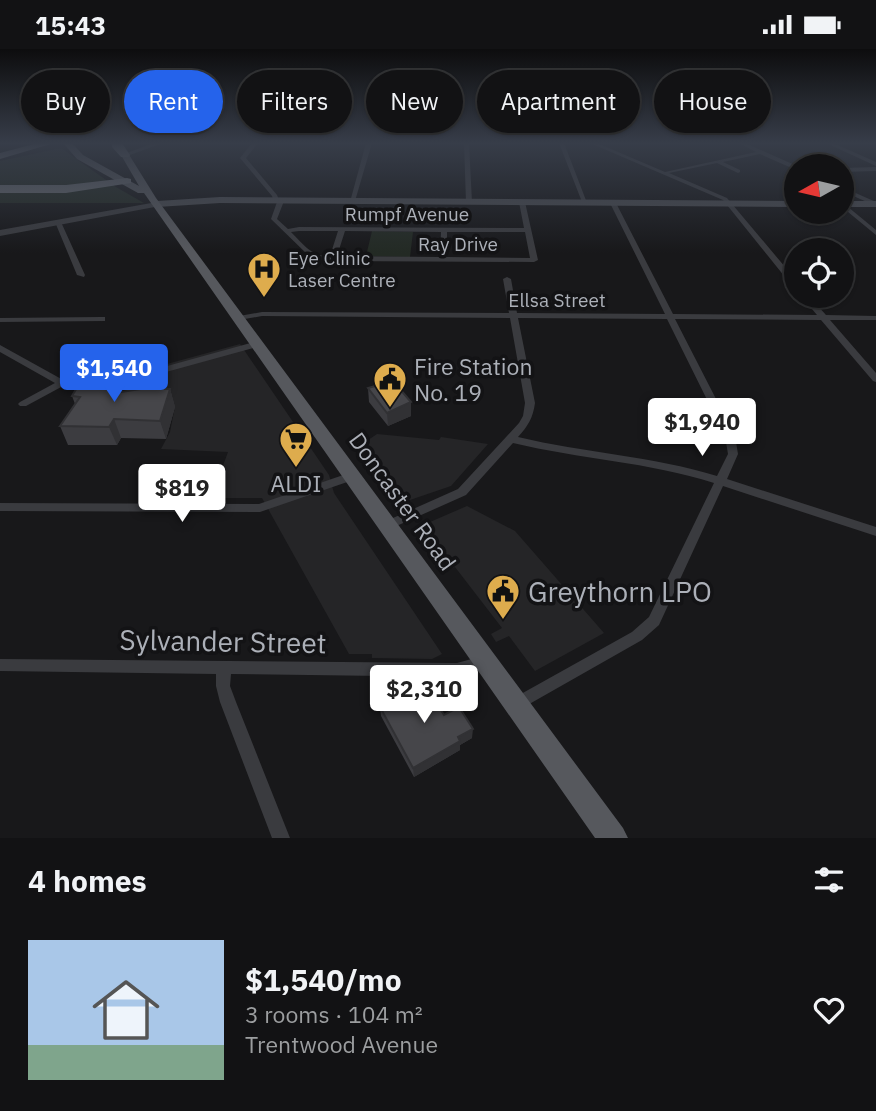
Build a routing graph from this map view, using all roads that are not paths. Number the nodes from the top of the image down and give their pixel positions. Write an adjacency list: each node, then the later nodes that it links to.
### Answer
1 (127, 180): 8 (highway)
2 (133, 180): 10 (main road, Doncaster Road)
3 (262, 180): 11 (street)
4 (358, 180): 12 (street)
5 (468, 180): 13 (street)
6 (576, 180): 15 (street)
7 (682, 180): 17 (street)
8 (0, 189)
9 (854, 194): 20 (street)
10 (154, 200): 11 (main road); 22 (street); 37 (main road, Doncaster Road)
11 (279, 201): 12 (main road); 26 (street)
12 (352, 201): 13 (main road)
13 (469, 202): 14 (main road)
14 (522, 202): 15 (main road); 25 (street, Ray Drive)
15 (585, 202): 16 (main road)
16 (613, 202): 17 (main road); 36 (street)
17 (729, 203): 18 (main road); 31 (street)
18 (784, 204)
19 (854, 204): 20 (main road)
20 (876, 204)
21 (854, 214): 28 (street)
22 (58, 222): 27 (street); 32 (street)
23 (342, 229): 24 (street, Rumpf Avenue); 26 (street, Rumpf Avenue); 29 (street)
24 (444, 229): 25 (street, Rumpf Avenue); 30 (street)
25 (528, 230): 30 (street, Ray Drive)
26 (286, 231): 29 (street, Ray Drive)
27 (0, 233)
28 (876, 233)
29 (332, 259): 30 (street, Ray Drive)
30 (443, 259)
31 (784, 270)
32 (81, 275)
33 (507, 279): 35 (street)
34 (815, 308): 38 (street)
35 (514, 316): 36 (street, Ellsa Street); 37 (street, Ellsa Street); 47 (street)
36 (669, 317): 38 (street, Ellsa Street); 49 (street)
37 (239, 318): 42 (main road, Doncaster Road)
38 (824, 318): 39 (street, Ellsa Street); 44 (street)
39 (876, 318)
40 (102, 319): 41 (street)
41 (0, 320)
42 (258, 344): 45 (street); 48 (main road, Doncaster Road)
43 (0, 348): 45 (street)
44 (876, 379)
45 (62, 383): 46 (street)
46 (23, 404)
47 (512, 439): 49 (street); 51 (street)
48 (352, 475): 50 (street); 51 (main road, Doncaster Road)
49 (721, 482): 52 (street); 56 (street)
50 (0, 507)
51 (388, 525): 53 (main road, Doncaster Road)
52 (876, 532)
53 (486, 661): 55 (street, Sylvander Street); 56 (main road, Doncaster Road)
54 (0, 665): 55 (street, Sylvander Street)
55 (224, 668): 57 (street)
56 (517, 704): 58 (main road, Doncaster Road)
57 (281, 838)
58 (613, 838)

